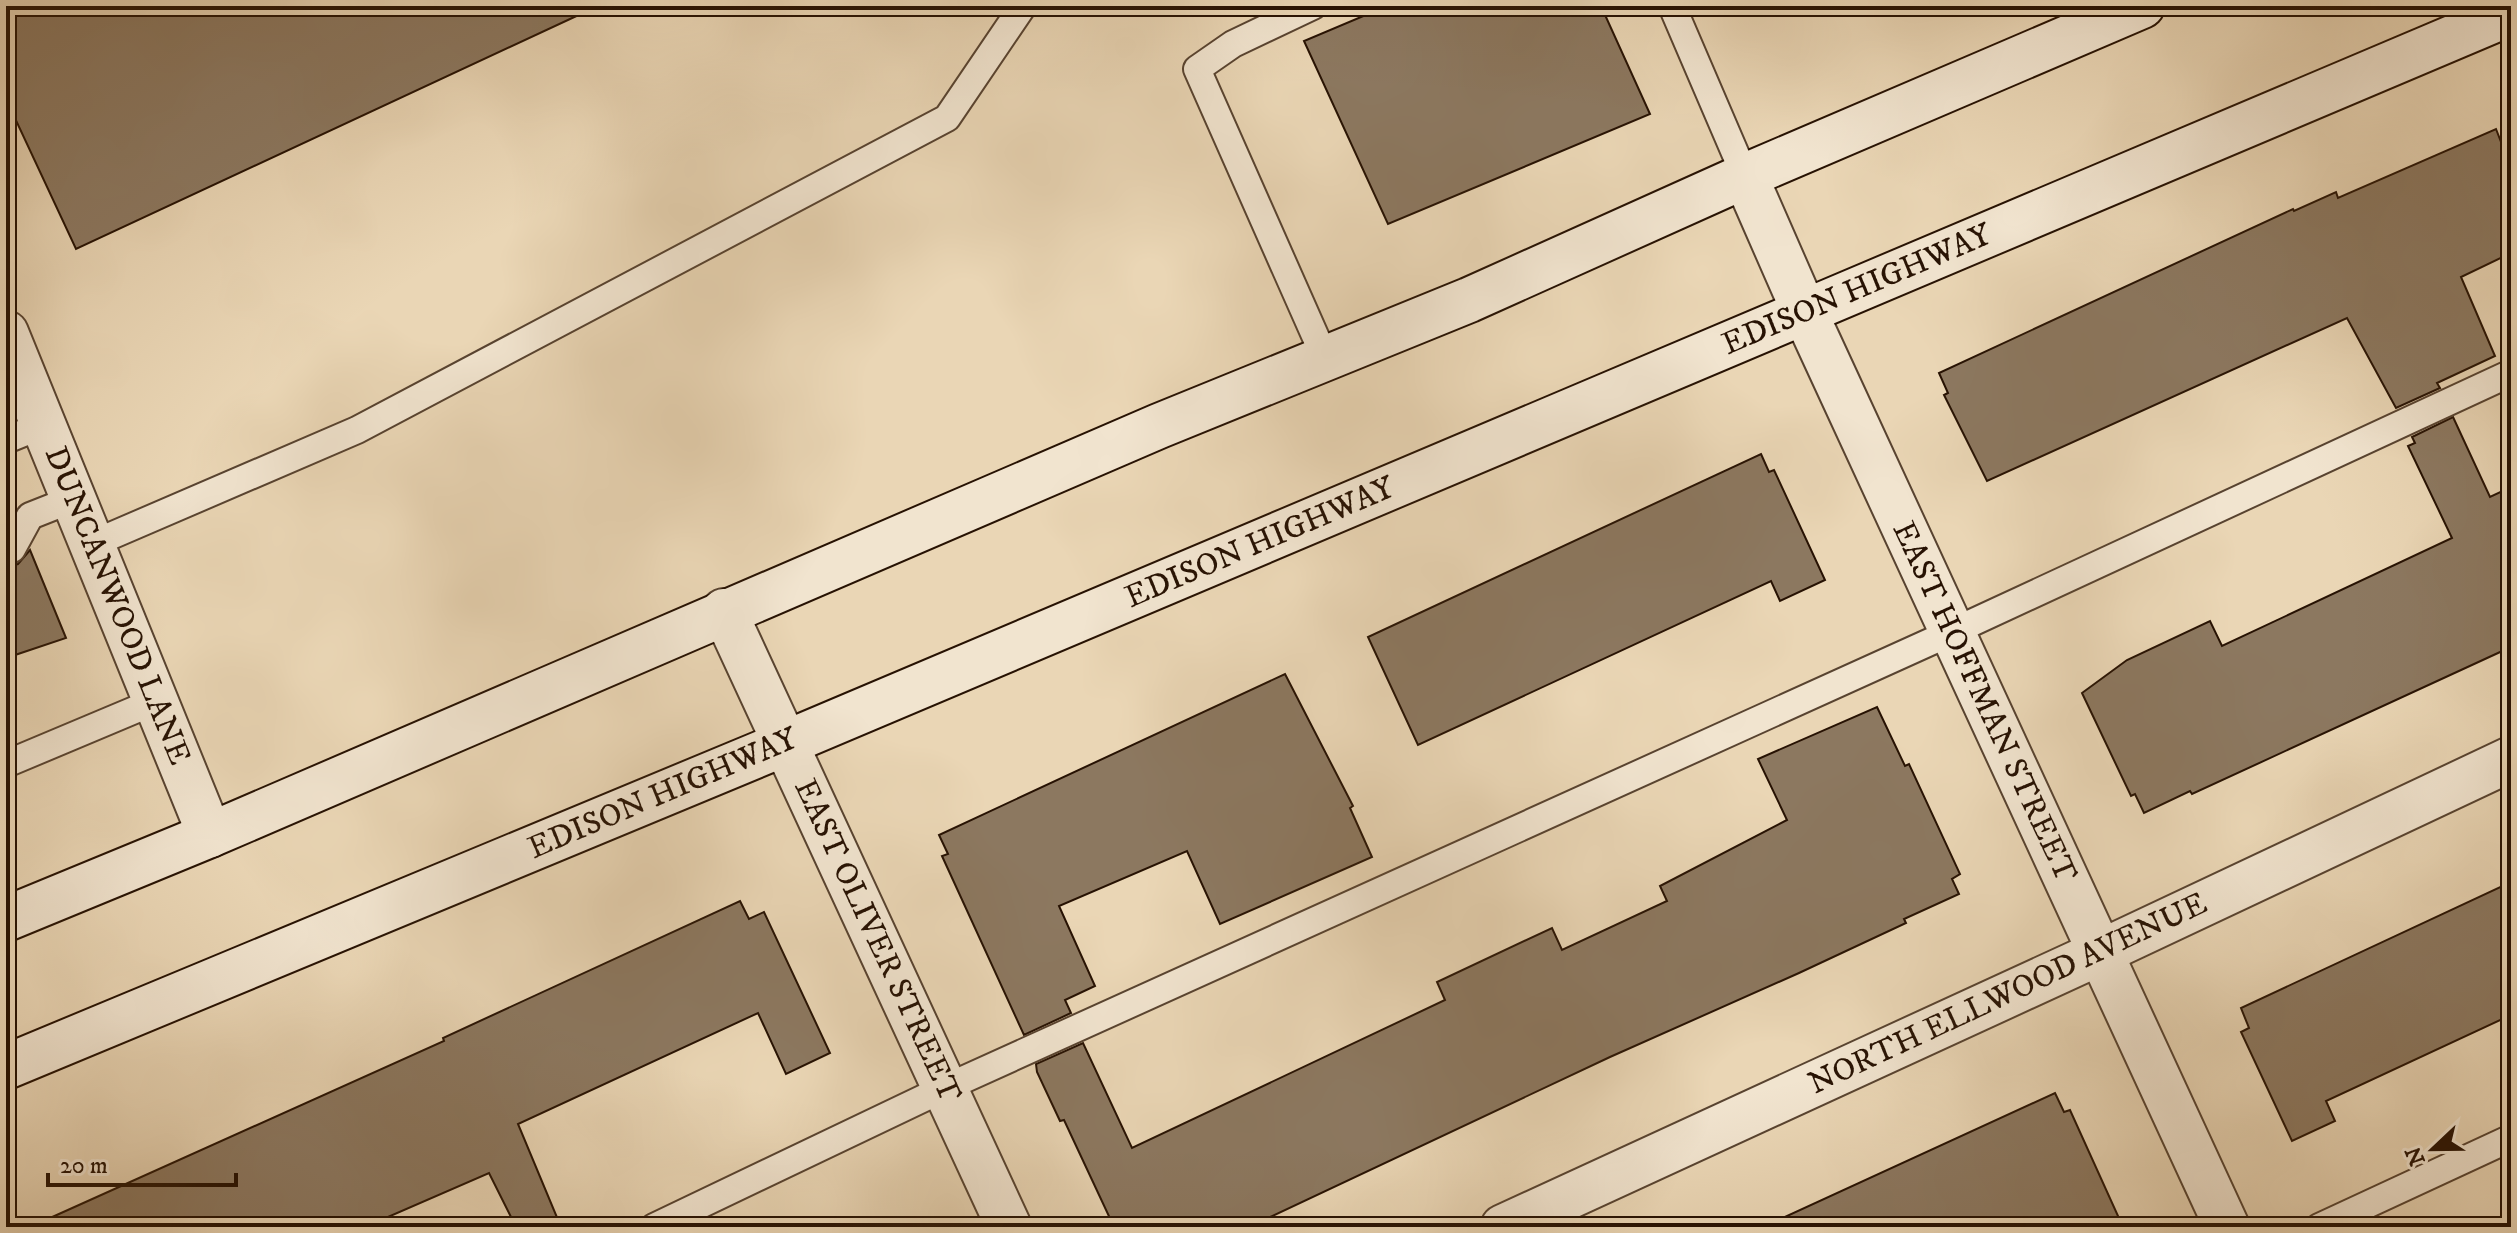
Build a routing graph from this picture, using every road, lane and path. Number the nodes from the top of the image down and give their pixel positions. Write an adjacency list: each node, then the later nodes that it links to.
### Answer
1 (1023, 6): 14 (lane)
2 (1313, 6): 9 (lane)
3 (1672, 6): 6 (lane)
4 (2142, 6): 6 (main road)
5 (2511, 13): 7 (main road, EDISON HIGHWAY)
6 (1745, 176): 7 (main road, EAST HOFFMAN STREET); 9 (main road)
7 (1805, 313): 17 (main road, EAST HOFFMAN STREET); 19 (main road, EDISON HIGHWAY)
8 (6, 333): 11 (main road, DUNCANWOOD LANE)
9 (1325, 358): 16 (main road)
10 (2511, 373): 17 (lane)
11 (25, 433): 12 (main road, DUNCANWOOD LANE)
12 (73, 499): 13 (lane); 14 (main road, DUNCANWOOD LANE)
13 (18, 512): 15 (lane)
14 (92, 544): 18 (main road, DUNCANWOOD LANE)
15 (6, 551)
16 (724, 611): 19 (main road, EAST OLIVER STREET); 22 (main road)
17 (1952, 632): 24 (main road, EAST HOFFMAN STREET); 26 (lane)
18 (156, 701): 21 (lane); 22 (main road, DUNCANWOOD LANE)
19 (786, 743): 25 (main road, EDISON HIGHWAY); 26 (main road, EAST OLIVER STREET)
20 (2511, 759): 24 (main road, NORTH ELLWOOD AVENUE)
21 (6, 764)
22 (210, 835): 23 (main road)
23 (6, 919)
24 (2099, 953): 30 (main road, NORTH ELLWOOD AVENUE); 31 (main road, EAST HOFFMAN STREET)
25 (6, 1067)
26 (945, 1088): 28 (lane); 29 (main road, EAST OLIVER STREET)
27 (2511, 1138): 32 (lane)
28 (654, 1227)
29 (1009, 1227)
30 (1503, 1227)
31 (2227, 1227)
32 (2319, 1227)

